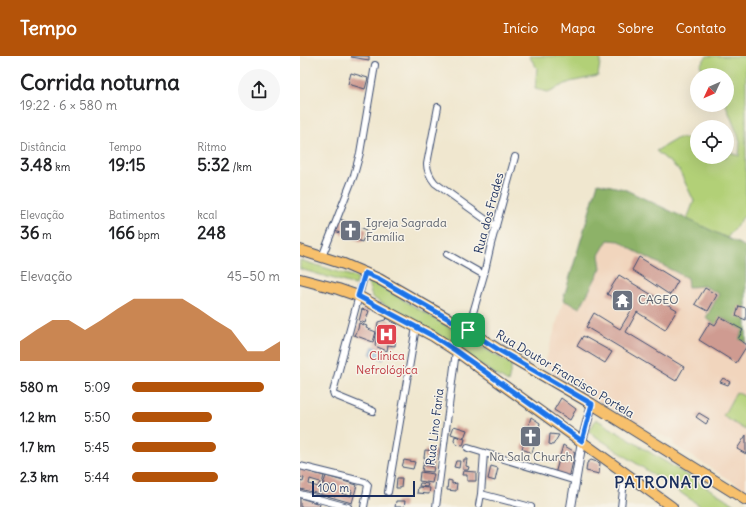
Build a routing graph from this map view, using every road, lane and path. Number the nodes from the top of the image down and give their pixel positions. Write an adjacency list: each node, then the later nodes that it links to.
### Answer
1 (375, 65): 7 (street)
2 (438, 107): 4 (street)
3 (515, 157): 4 (street, Rua dos Frades)
4 (496, 227): 9 (street, Rua dos Frades)
5 (300, 250): 7 (main road, Rua Doutor Francisco Portela)
6 (446, 254): 9 (street, Rua dos Frades)
7 (322, 257): 8 (main road, Rua Doutor Francisco Portela)
8 (365, 273): 11 (street); 13 (main road, Rua Doutor Francisco Portela)
9 (484, 274): 13 (street, Rua dos Frades)
10 (300, 279): 11 (main road)
11 (358, 296): 12 (main road); 16 (street)
12 (416, 327): 14 (main road); 23 (street)
13 (468, 330): 15 (main road, Rua Doutor Francisco Portela)
14 (456, 351): 17 (main road); 30 (street, Rua Lino Faria)
15 (592, 404): 17 (street); 26 (main road, Rua Doutor Francisco Portela)
16 (373, 411)
17 (582, 441): 21 (main road); 22 (street)
18 (468, 448): 19 (street)
19 (484, 453): 22 (street); 25 (street)
20 (300, 466): 29 (street)
21 (625, 473): 33 (street); 34 (main road)
22 (576, 480): 32 (street)
23 (388, 492)
24 (300, 494): 28 (street)
25 (481, 494): 27 (street); 31 (street)
26 (746, 500)
27 (479, 505)
28 (348, 507)
29 (364, 507)
30 (436, 507)
31 (531, 507)
32 (571, 507)
33 (621, 507)
34 (672, 507)

